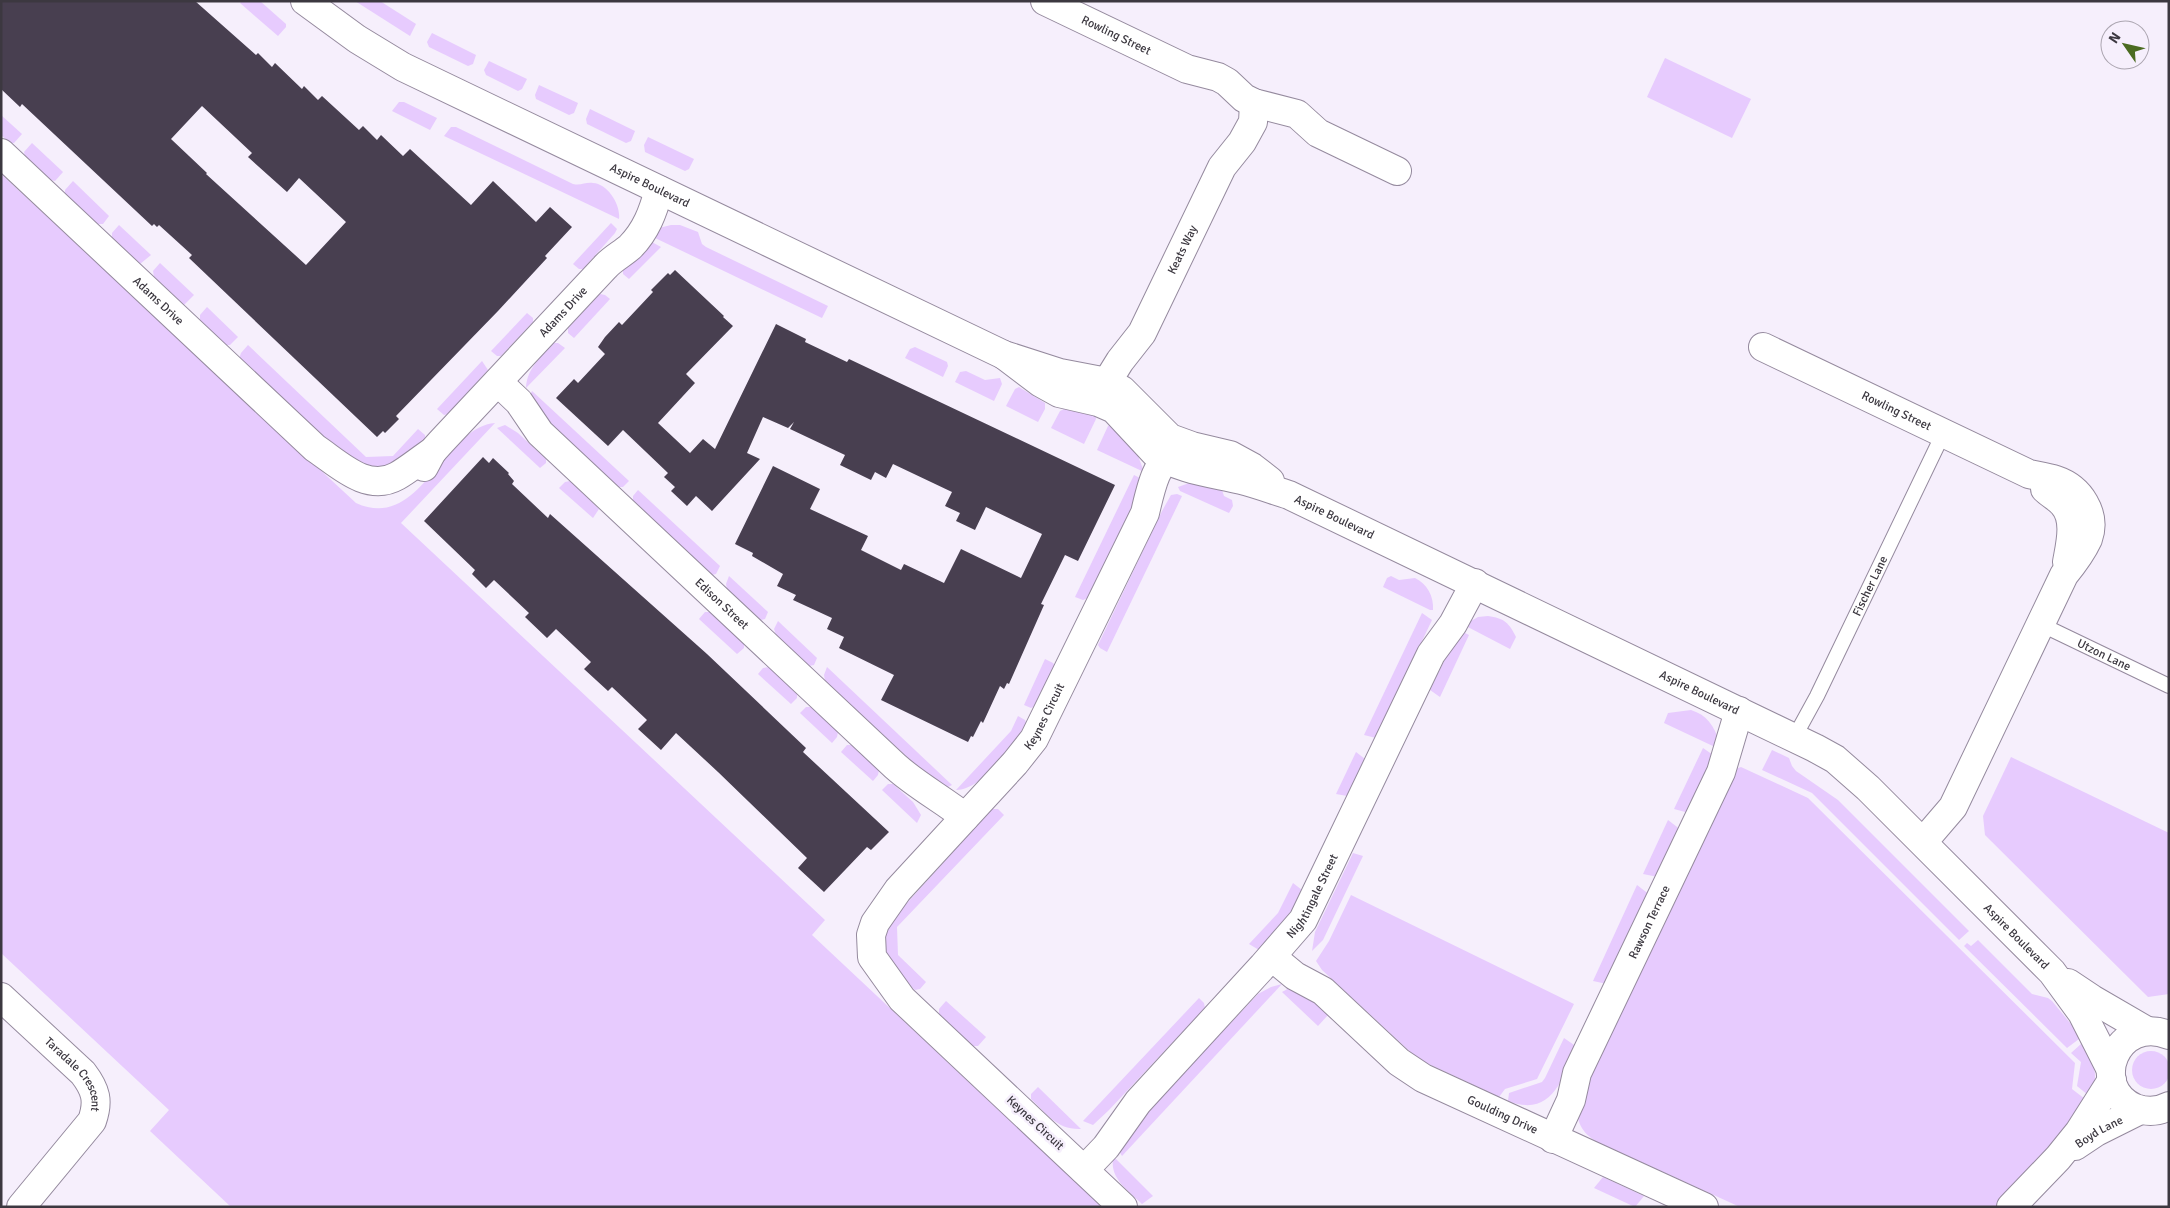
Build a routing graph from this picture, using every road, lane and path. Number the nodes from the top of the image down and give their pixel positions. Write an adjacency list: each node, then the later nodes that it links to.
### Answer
1 (305, 1): 6 (street, Aspire Boulevard)
2 (1045, 1): 3 (street, Rowling Street)
3 (1249, 113): 5 (street, Rowling Street); 9 (street, Keats Way)
4 (1, 154): 8 (street, Adams Drive)
5 (1398, 171)
6 (651, 186): 8 (street, Adams Drive); 9 (street, Aspire Boulevard)
7 (1762, 347): 10 (street, Rowling Street)
8 (491, 388): 17 (street, Edison Street)
9 (1113, 392): 11 (street, Aspire Boulevard)
10 (1943, 434): 13 (street, Rowling Street); 16 (lane, Fischer Lane)
11 (1173, 455): 12 (street, Aspire Boulevard); 17 (street, Keynes Circuit)
12 (1467, 580): 15 (street, Aspire Boulevard); 19 (street, Nightingale Street)
13 (2040, 624): 14 (lane, Utzon Lane); 18 (street, Rowling Street)
14 (2169, 686)
15 (1749, 715): 16 (street, Aspire Boulevard); 25 (street, Rawson Terrace)
16 (1794, 738): 18 (street, Aspire Boulevard)
17 (957, 825): 27 (street, Keynes Circuit)
18 (1916, 835): 20 (street, Aspire Boulevard)
19 (1279, 949): 25 (street, Goulding Drive); 27 (street, Nightingale Street)
20 (2052, 972): 22 (street, Aspire Boulevard); 23 (street, Aspire Boulevard)
21 (1, 997): 28 (street, Taradale Crescent)
22 (2160, 1031): 23 (street, Boyd Lane)
23 (2111, 1075): 24 (street, Aspire Boulevard); 26 (street, Boyd Lane)
24 (2158, 1111): 26 (street, Boyd Lane)
25 (1546, 1135): 30 (street, Goulding Drive)
26 (2058, 1158): 31 (street, Boyd Lane)
27 (1078, 1164): 29 (street, Keynes Circuit)
28 (21, 1207)
29 (1123, 1207)
30 (1704, 1207)
31 (2011, 1207)

